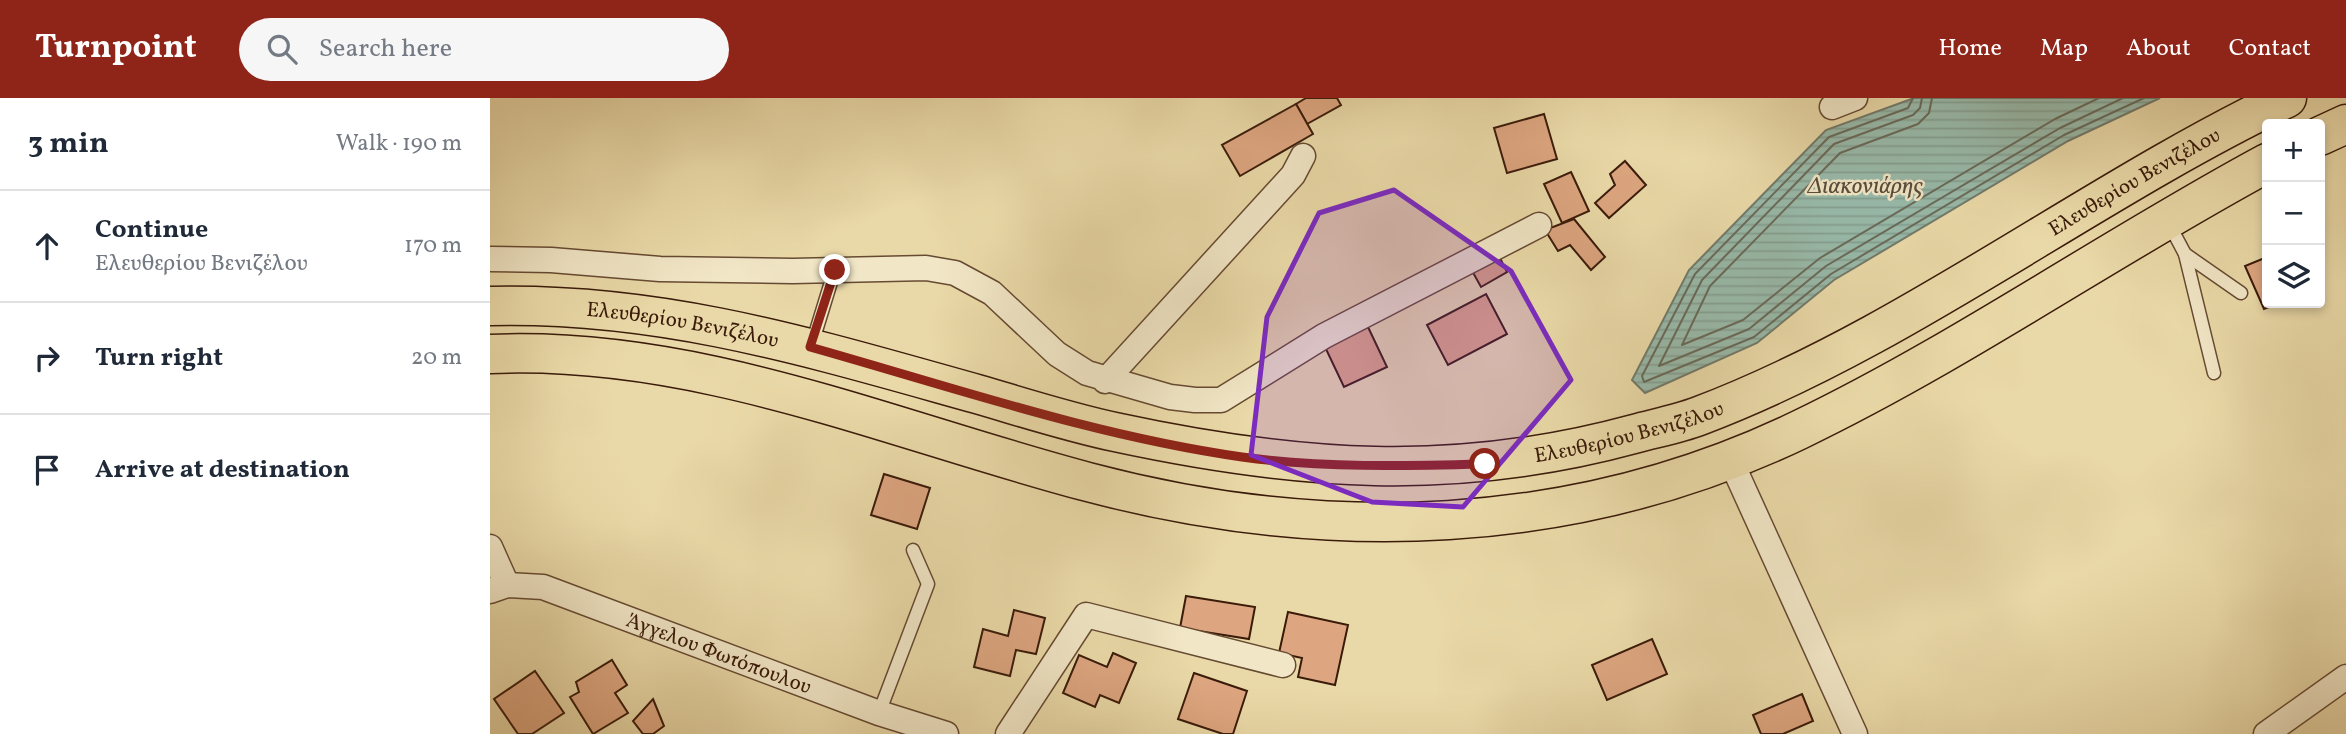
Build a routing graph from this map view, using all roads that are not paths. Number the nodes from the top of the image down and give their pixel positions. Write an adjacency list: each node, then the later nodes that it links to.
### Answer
1 (1855, 98): 3 (street)
2 (2287, 98): 15 (main road, Ελευθερίου Βενιζέλου)
3 (1832, 107)
4 (2346, 124): 5 (main road)
5 (2325, 134)
6 (1303, 156): 18 (street)
7 (2262, 166): 8 (main road)
8 (2167, 220): 10 (lane); 19 (main road)
9 (1539, 225): 18 (street)
10 (2185, 254): 13 (lane); 17 (lane)
11 (490, 259): 12 (street)
12 (835, 270): 15 (lane); 18 (street)
13 (2241, 293)
14 (490, 306): 15 (main road, Ελευθερίου Βενιζέλου)
15 (810, 347)
16 (490, 354): 19 (main road)
17 (2214, 373)
18 (1105, 381)
19 (1730, 459): 28 (street)
20 (490, 547): 22 (street)
21 (913, 550): 25 (lane)
22 (499, 588): 25 (street, Άγγελου Φωτόπουλου)
23 (1283, 665): 27 (street)
24 (2346, 677): 29 (street)
25 (879, 713): 26 (street, Άγγελου Φωτόπουλου)
26 (946, 734)
27 (1008, 734)
28 (1855, 734)
29 (2266, 734)

